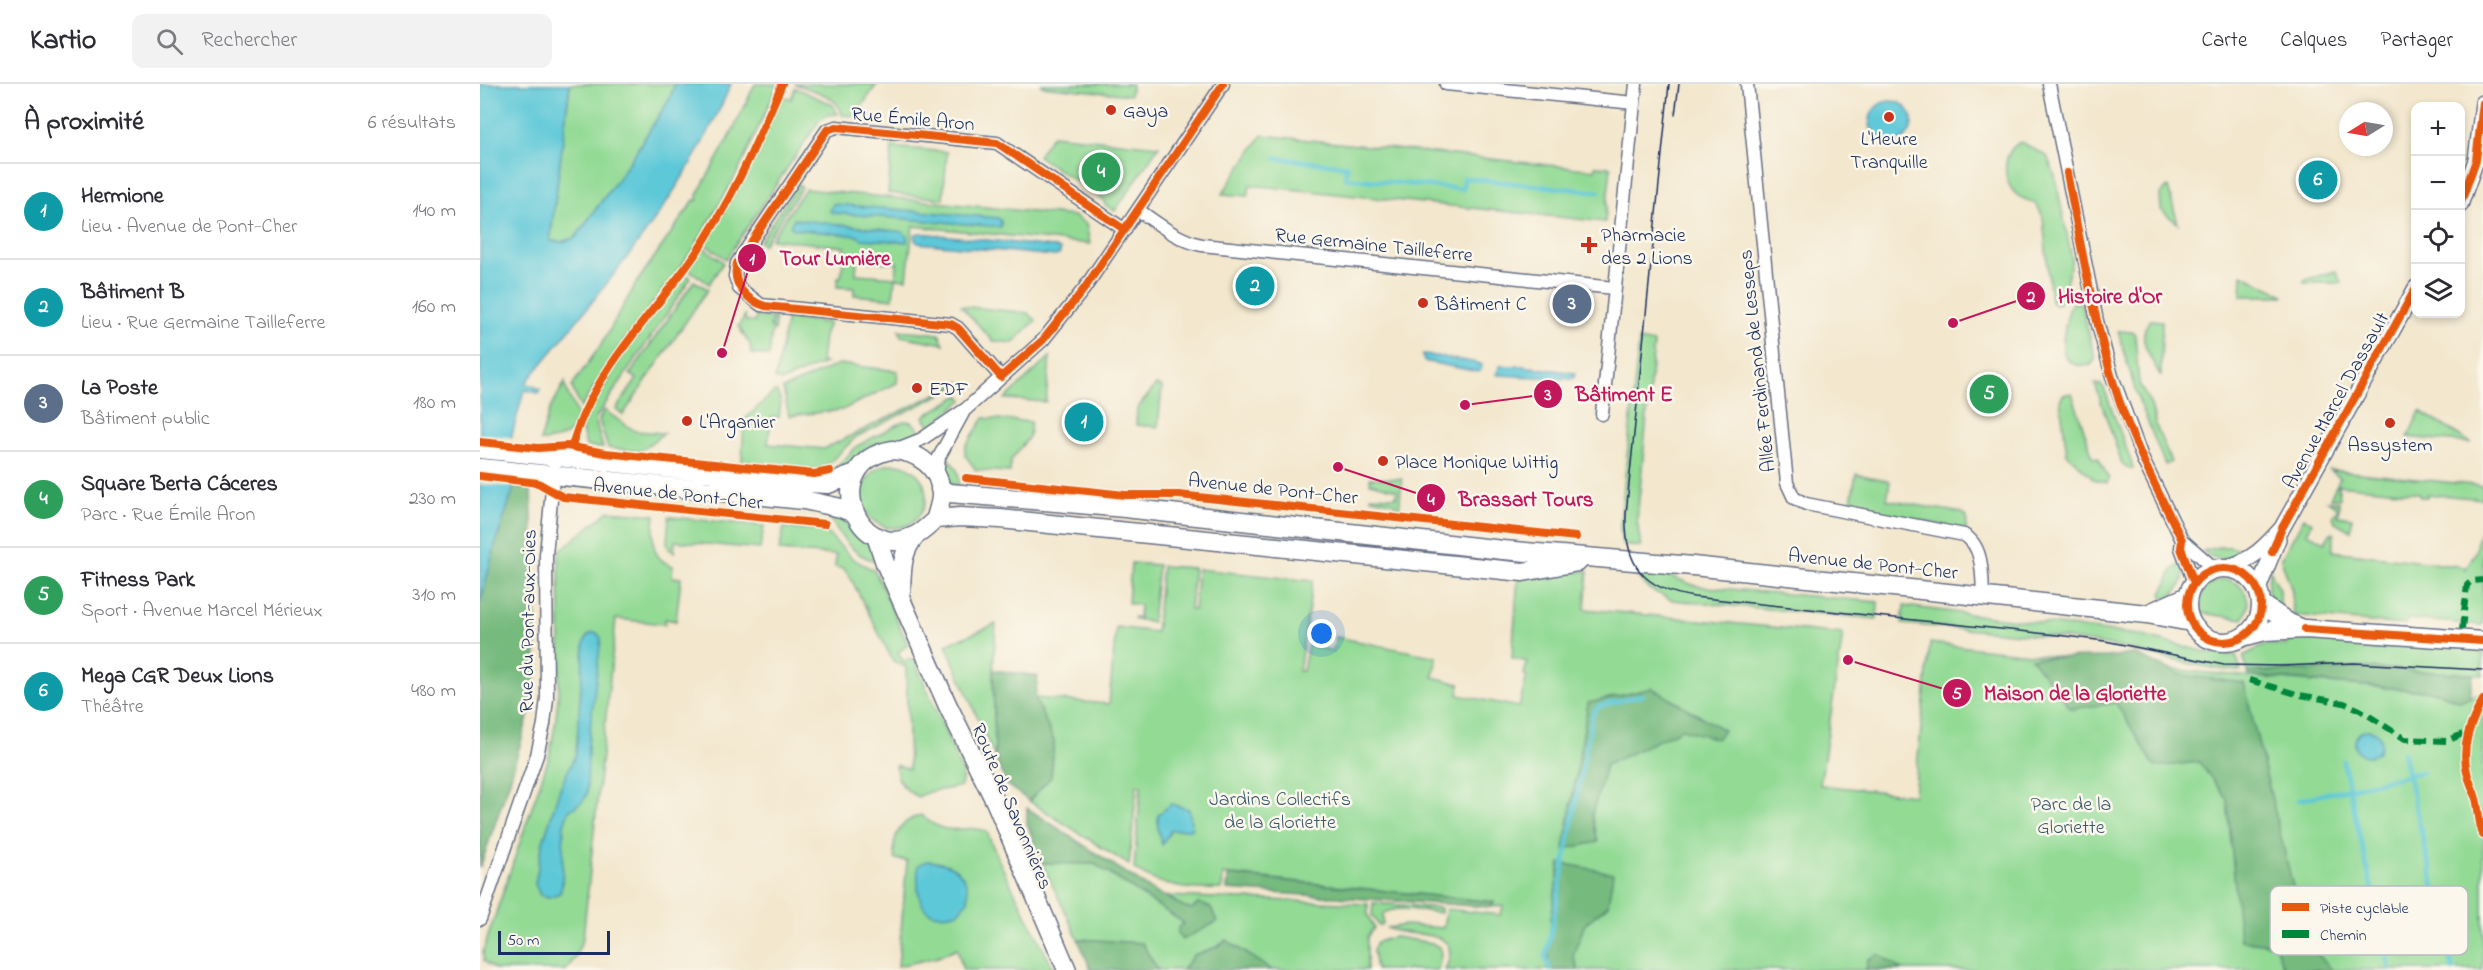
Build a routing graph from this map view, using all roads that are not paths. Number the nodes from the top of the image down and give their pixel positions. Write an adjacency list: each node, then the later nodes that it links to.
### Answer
1 (1223, 84): 9 (street)
2 (1446, 84): 6 (street)
3 (1636, 84): 6 (street)
4 (1747, 84): 33 (street, Allée Ferdinand de Lesseps)
5 (2049, 84): 28 (street)
6 (1634, 103): 11 (street)
7 (2483, 103): 8 (street)
8 (2465, 191)
9 (1138, 210): 10 (street); 11 (street, Rue Germaine Tailleferre)
10 (1125, 230): 13 (street); 13 (street, Rue Émile Aron)
11 (1614, 288): 15 (street)
12 (2411, 295): 25 (street, Avenue Marcel Dassault)
13 (1001, 377): 14 (street)
14 (966, 409): 17 (street); 22 (street)
15 (1602, 414)
16 (480, 449): 18 (main road, Avenue de Pont-Cher)
17 (892, 450): 20 (main road); 22 (main road)
18 (555, 457): 20 (main road, Avenue de Pont-Cher); 21 (street, Rue du Pont-aux-Oies)
19 (480, 468): 21 (main road, Avenue de Pont-Cher)
20 (856, 474): 23 (main road)
21 (553, 476): 23 (main road, Avenue de Pont-Cher); 40 (street, Rue du Pont-aux-Oies)
22 (938, 483): 24 (main road); 29 (main road, Avenue de Pont-Cher)
23 (854, 513): 26 (main road)
24 (936, 519): 27 (main road); 29 (main road, Avenue de Pont-Cher)
25 (2282, 528): 30 (street, Avenue Marcel Dassault); 34 (street, Avenue Marcel Dassault)
26 (876, 536): 27 (main road); 32 (main road, Route de Savonnières)
27 (915, 536): 32 (main road, Route de Savonnières)
28 (2181, 540): 30 (street); 31 (street)
29 (1593, 556): 33 (main road, Avenue de Pont-Cher)
30 (2221, 568): 31 (main road); 34 (main road)
31 (2191, 589): 35 (main road); 36 (main road)
32 (901, 596): 41 (main road, Route de Savonnières)
33 (1983, 597): 35 (main road, Avenue de Pont-Cher)
34 (2260, 597): 37 (main road); 38 (main road)
35 (2147, 615): 36 (main road, Avenue de Pont-Cher)
36 (2191, 622): 38 (main road)
37 (2305, 629): 38 (main road); 39 (main road)
38 (2246, 636)
39 (2483, 641)
40 (480, 919)
41 (1063, 963)

